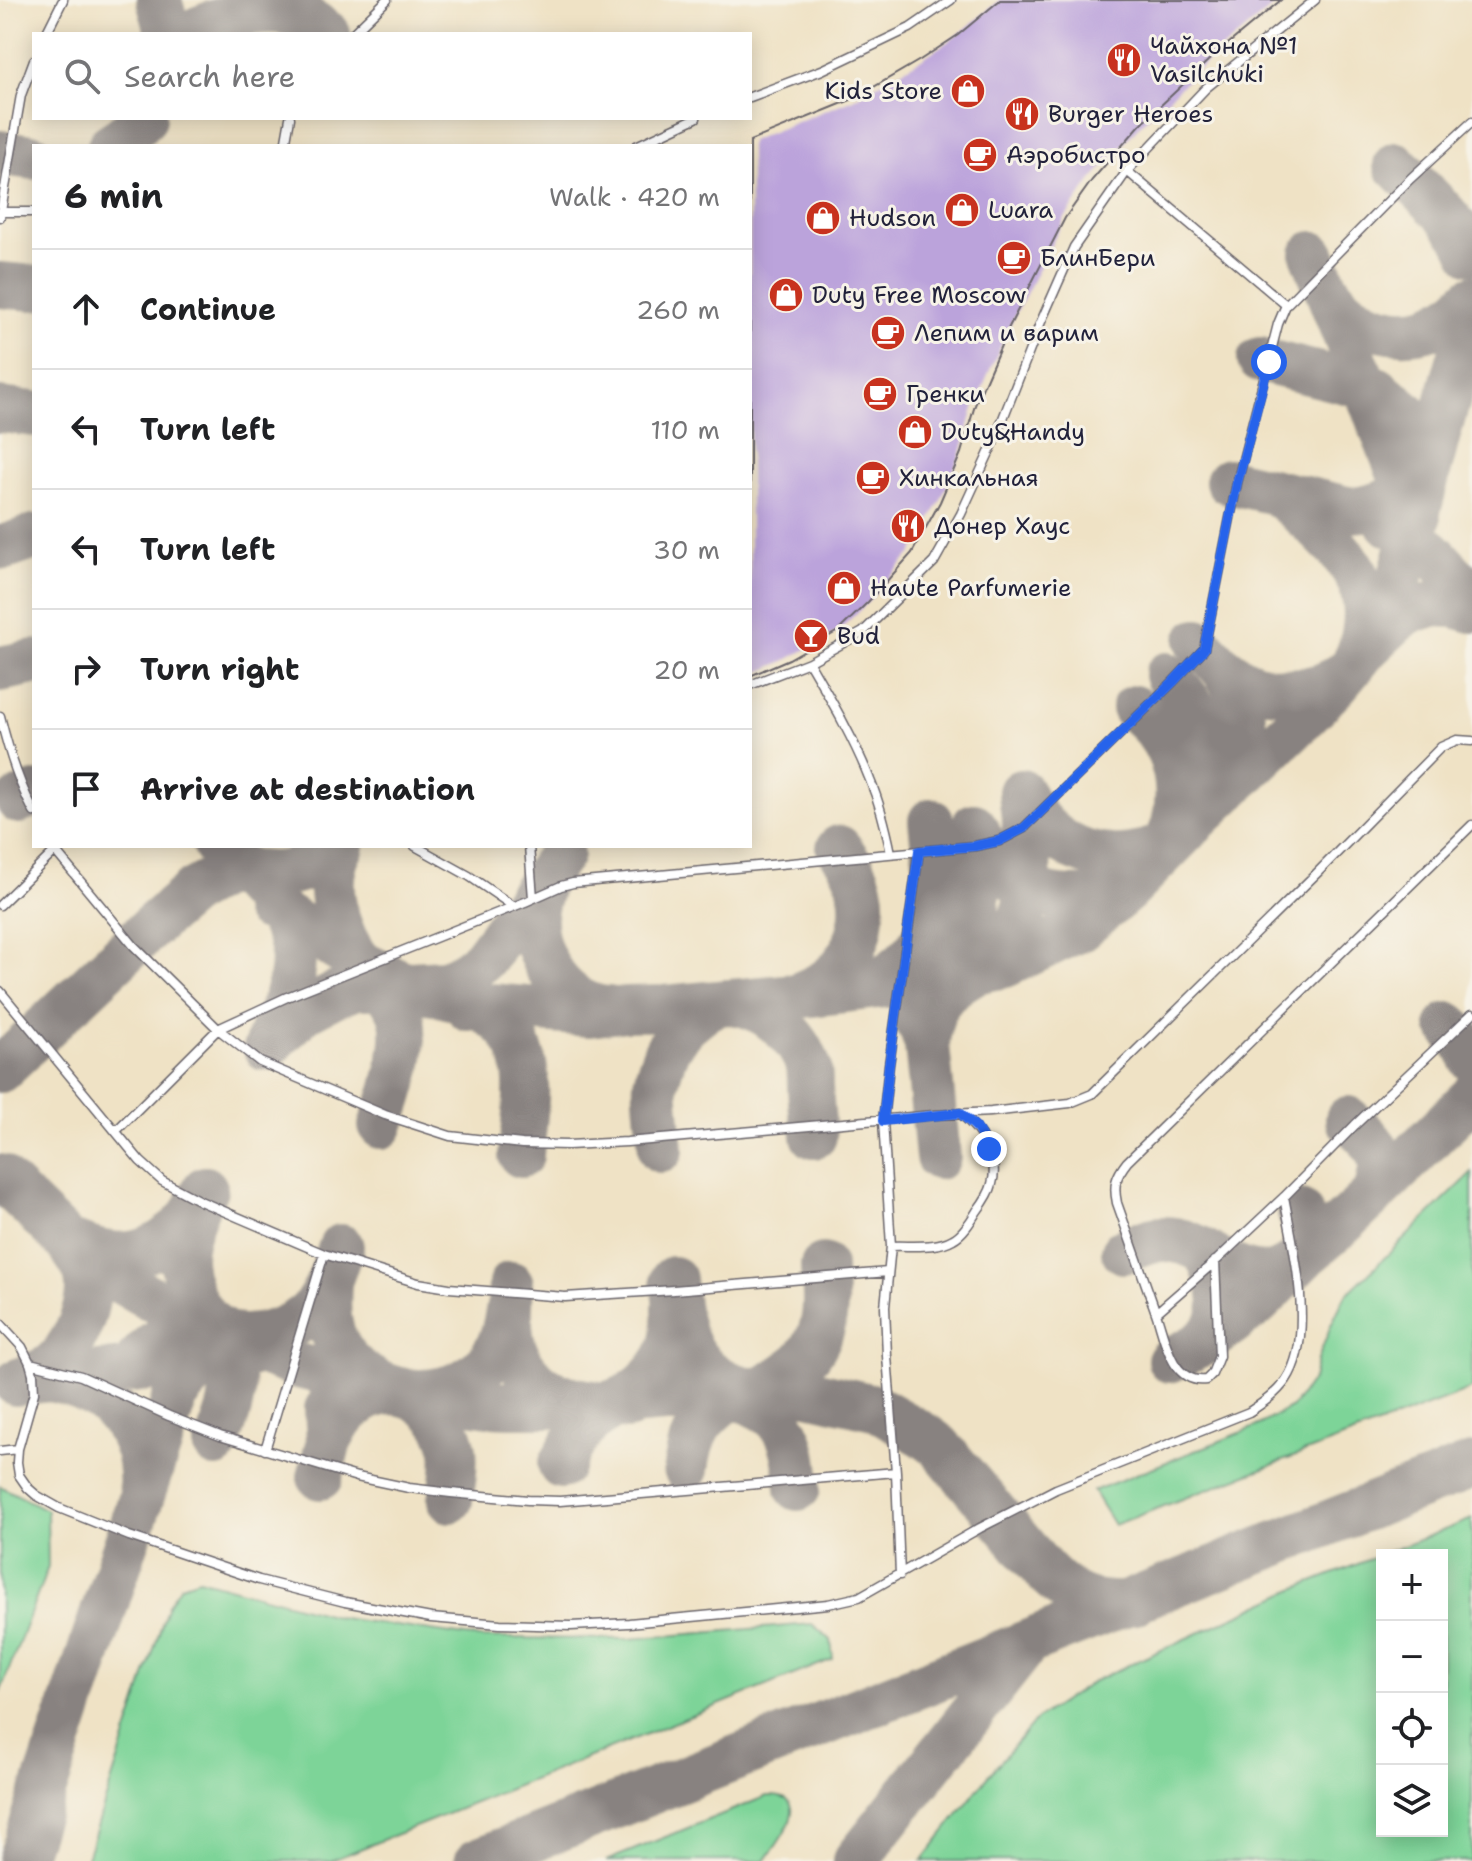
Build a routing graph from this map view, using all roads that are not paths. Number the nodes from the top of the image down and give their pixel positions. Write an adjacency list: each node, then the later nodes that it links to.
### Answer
1 (63, 0): 5 (lane)
2 (387, 0): 6 (lane)
3 (951, 0): 8 (lane)
4 (1315, 0): 14 (lane)
5 (47, 32)
6 (354, 32)
7 (32, 65): 16 (lane)
8 (752, 96)
9 (290, 120): 12 (lane)
10 (692, 120): 13 (lane)
11 (1472, 122): 17 (lane)
12 (285, 144)
13 (640, 144)
14 (1127, 171): 17 (lane); 18 (lane)
15 (32, 212): 16 (lane)
16 (0, 215)
17 (1286, 305): 28 (lane)
18 (809, 662): 19 (lane); 29 (lane)
19 (752, 684)
20 (0, 716): 22 (lane)
21 (1472, 741): 36 (lane)
22 (3, 745): 23 (lane)
23 (32, 808)
24 (1472, 825): 44 (lane)
25 (419, 848): 32 (lane)
26 (529, 848): 30 (lane)
27 (53, 849): 31 (lane); 35 (lane)
28 (919, 851): 29 (lane); 37 (lane)
29 (891, 853): 30 (lane)
30 (533, 898): 32 (lane)
31 (0, 905)
32 (513, 906): 35 (lane)
33 (0, 991): 38 (lane)
34 (1472, 1014): 39 (lane)
35 (218, 1029): 37 (lane); 38 (lane)
36 (960, 1113): 37 (lane); 40 (lane)
37 (883, 1121): 40 (lane)
38 (116, 1131): 41 (lane)
39 (1284, 1197): 42 (lane); 51 (lane)
40 (891, 1246): 43 (lane)
41 (324, 1254): 43 (lane); 48 (lane)
42 (1215, 1261): 44 (lane); 44 (lane)
43 (888, 1272): 50 (lane)
44 (1156, 1313)
45 (0, 1323): 46 (lane)
46 (30, 1363): 47 (lane); 48 (lane)
47 (18, 1449): 49 (lane); 51 (lane)
48 (265, 1450): 50 (lane)
49 (0, 1451)
50 (896, 1472): 51 (lane)
51 (900, 1575)

